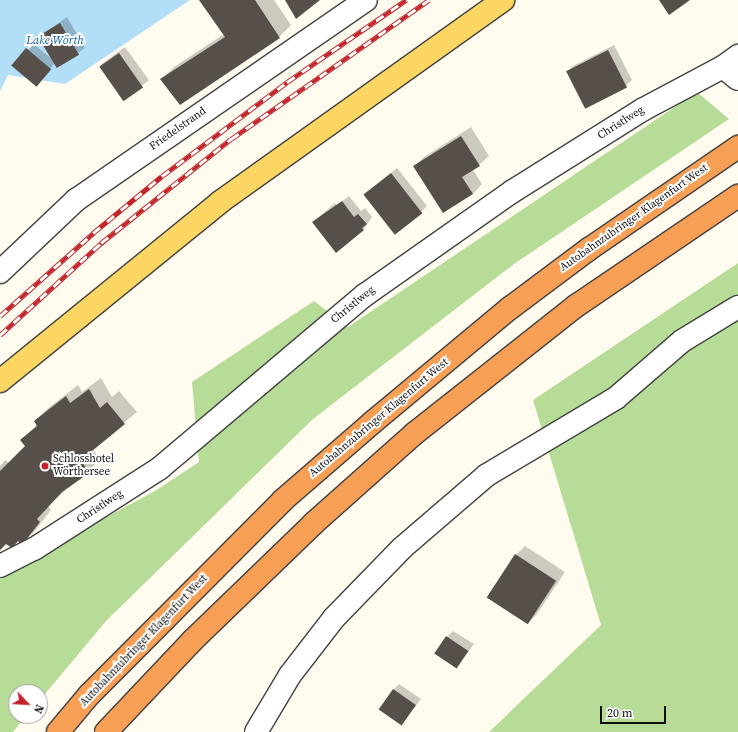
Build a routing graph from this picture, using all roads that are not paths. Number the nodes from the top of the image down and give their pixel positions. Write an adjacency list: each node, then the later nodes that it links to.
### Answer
1 (366, 0): 6 (street, Friedelstrand)
2 (503, 0): 8 (main road)
3 (733, 67): 9 (street, Christlweg)
4 (731, 152): 10 (highway, Autobahnzubringer Klagenfurt West)
5 (738, 196): 11 (highway)
6 (0, 272)
7 (738, 307): 12 (street)
8 (0, 381)
9 (0, 566)
10 (58, 732)
11 (106, 732)
12 (256, 732)

